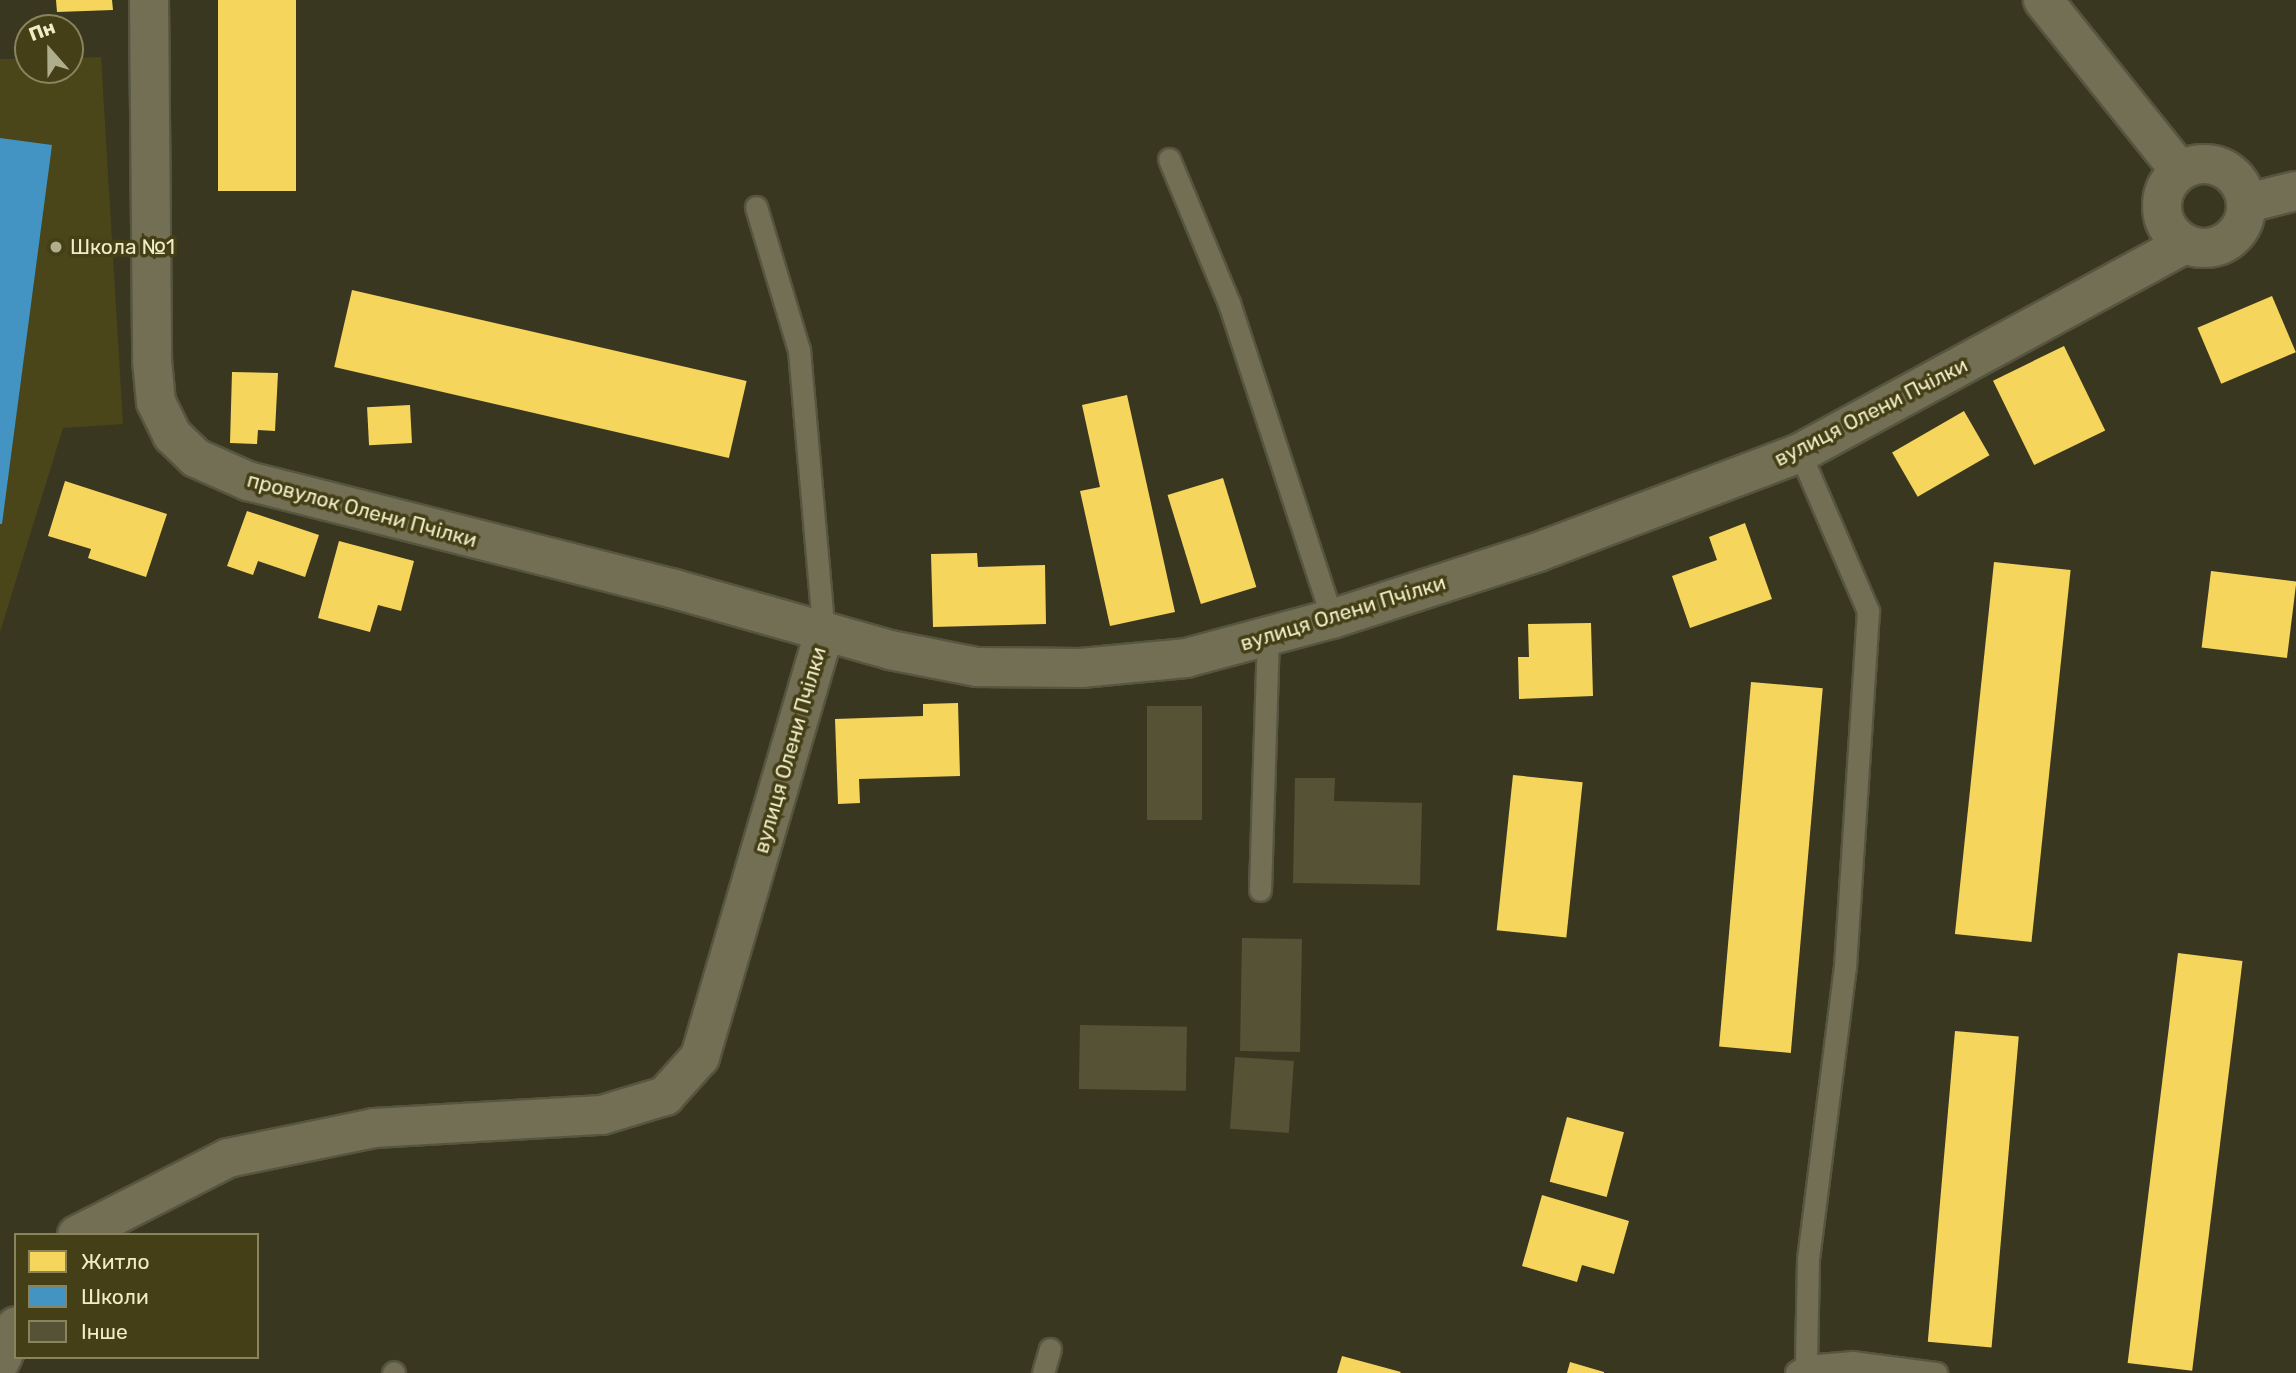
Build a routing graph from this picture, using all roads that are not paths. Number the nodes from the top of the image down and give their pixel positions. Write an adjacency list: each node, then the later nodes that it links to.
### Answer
1 (149, 0): 11 (street, провулок Олени Пчілки)
2 (2043, 0): 4 (street)
3 (1169, 159): 10 (lane)
4 (2180, 171): 6 (street); 8 (street)
5 (2296, 191): 6 (street)
6 (2246, 203): 8 (street)
7 (756, 207): 11 (lane)
8 (2185, 244): 9 (street, вулиця Олени Пчілки)
9 (1800, 453): 10 (street, вулиця Олени Пчілки); 18 (lane)
10 (1332, 619): 12 (street, вулиця Олени Пчілки)
11 (824, 633): 12 (street, вулиця Олени Пчілки); 14 (street, вулиця Олени Пчілки)
12 (1268, 636): 13 (lane)
13 (1260, 890)
14 (81, 1233)
15 (14, 1330): 17 (street)
16 (1050, 1349): 19 (lane)
17 (0, 1362)
18 (1800, 1369): 20 (lane)
19 (1043, 1373)
20 (1936, 1373)

